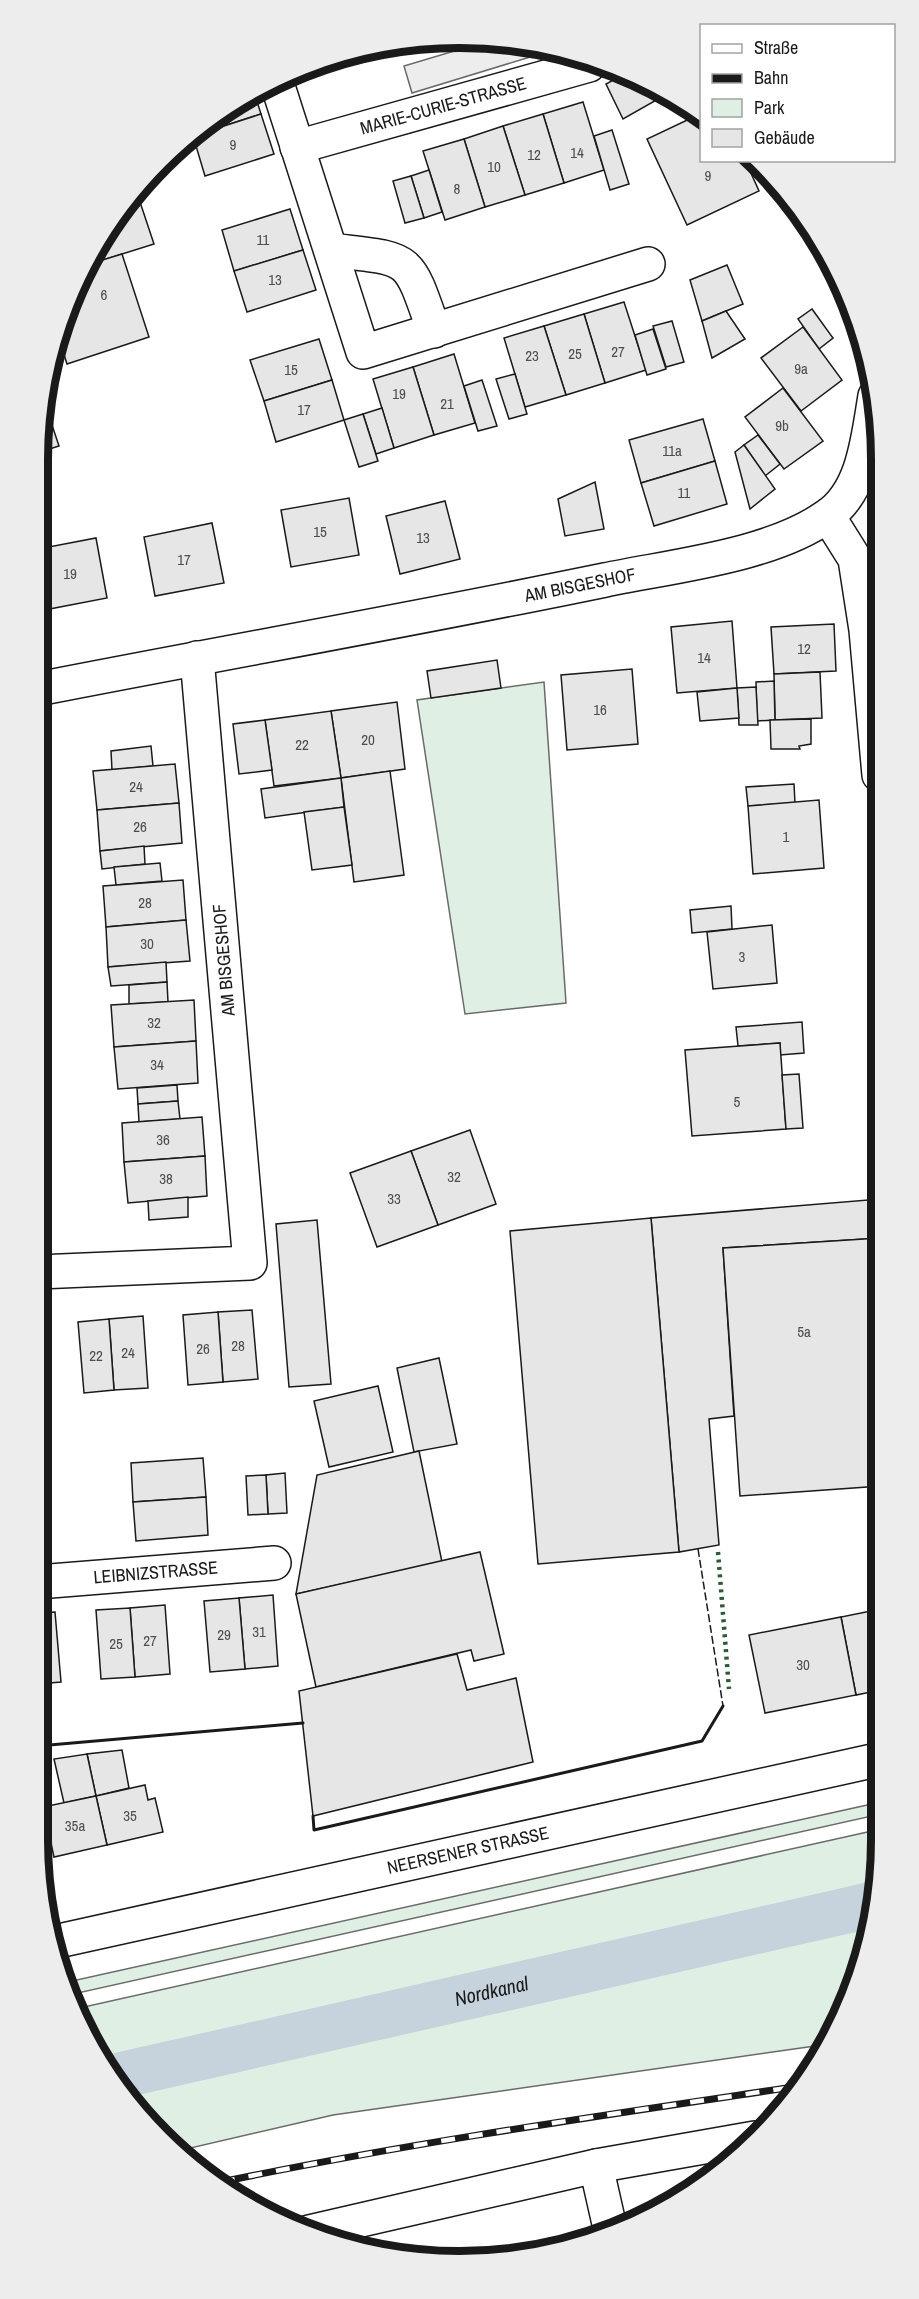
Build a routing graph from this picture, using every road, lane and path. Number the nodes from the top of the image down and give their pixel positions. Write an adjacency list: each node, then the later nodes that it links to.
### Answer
1 (582, 67): 3 (street, MARIE-CURIE-STRASSE)
2 (279, 89): 3 (street)
3 (297, 147): 4 (street)
4 (331, 250): 6 (street); 6 (street)
5 (648, 264): 6 (street)
6 (434, 331)
7 (869, 428): 8 (street, AM BISGESHOF)
8 (828, 516): 9 (street, AM BISGESHOF); 10 (street)
9 (197, 658): 11 (street, AM BISGESHOF); 12 (street, AM BISGESHOF)
10 (871, 686)
11 (48, 687)
12 (48, 1272)
13 (274, 1563): 14 (street, LEIBNIZSTRASSE)
14 (48, 1581)
15 (871, 1761): 16 (street, NEERSENER STRASSE)
16 (61, 1941)
17 (739, 2141): 18 (street)
18 (596, 2166): 19 (street); 20 (street)
19 (608, 2223)
20 (325, 2228)

